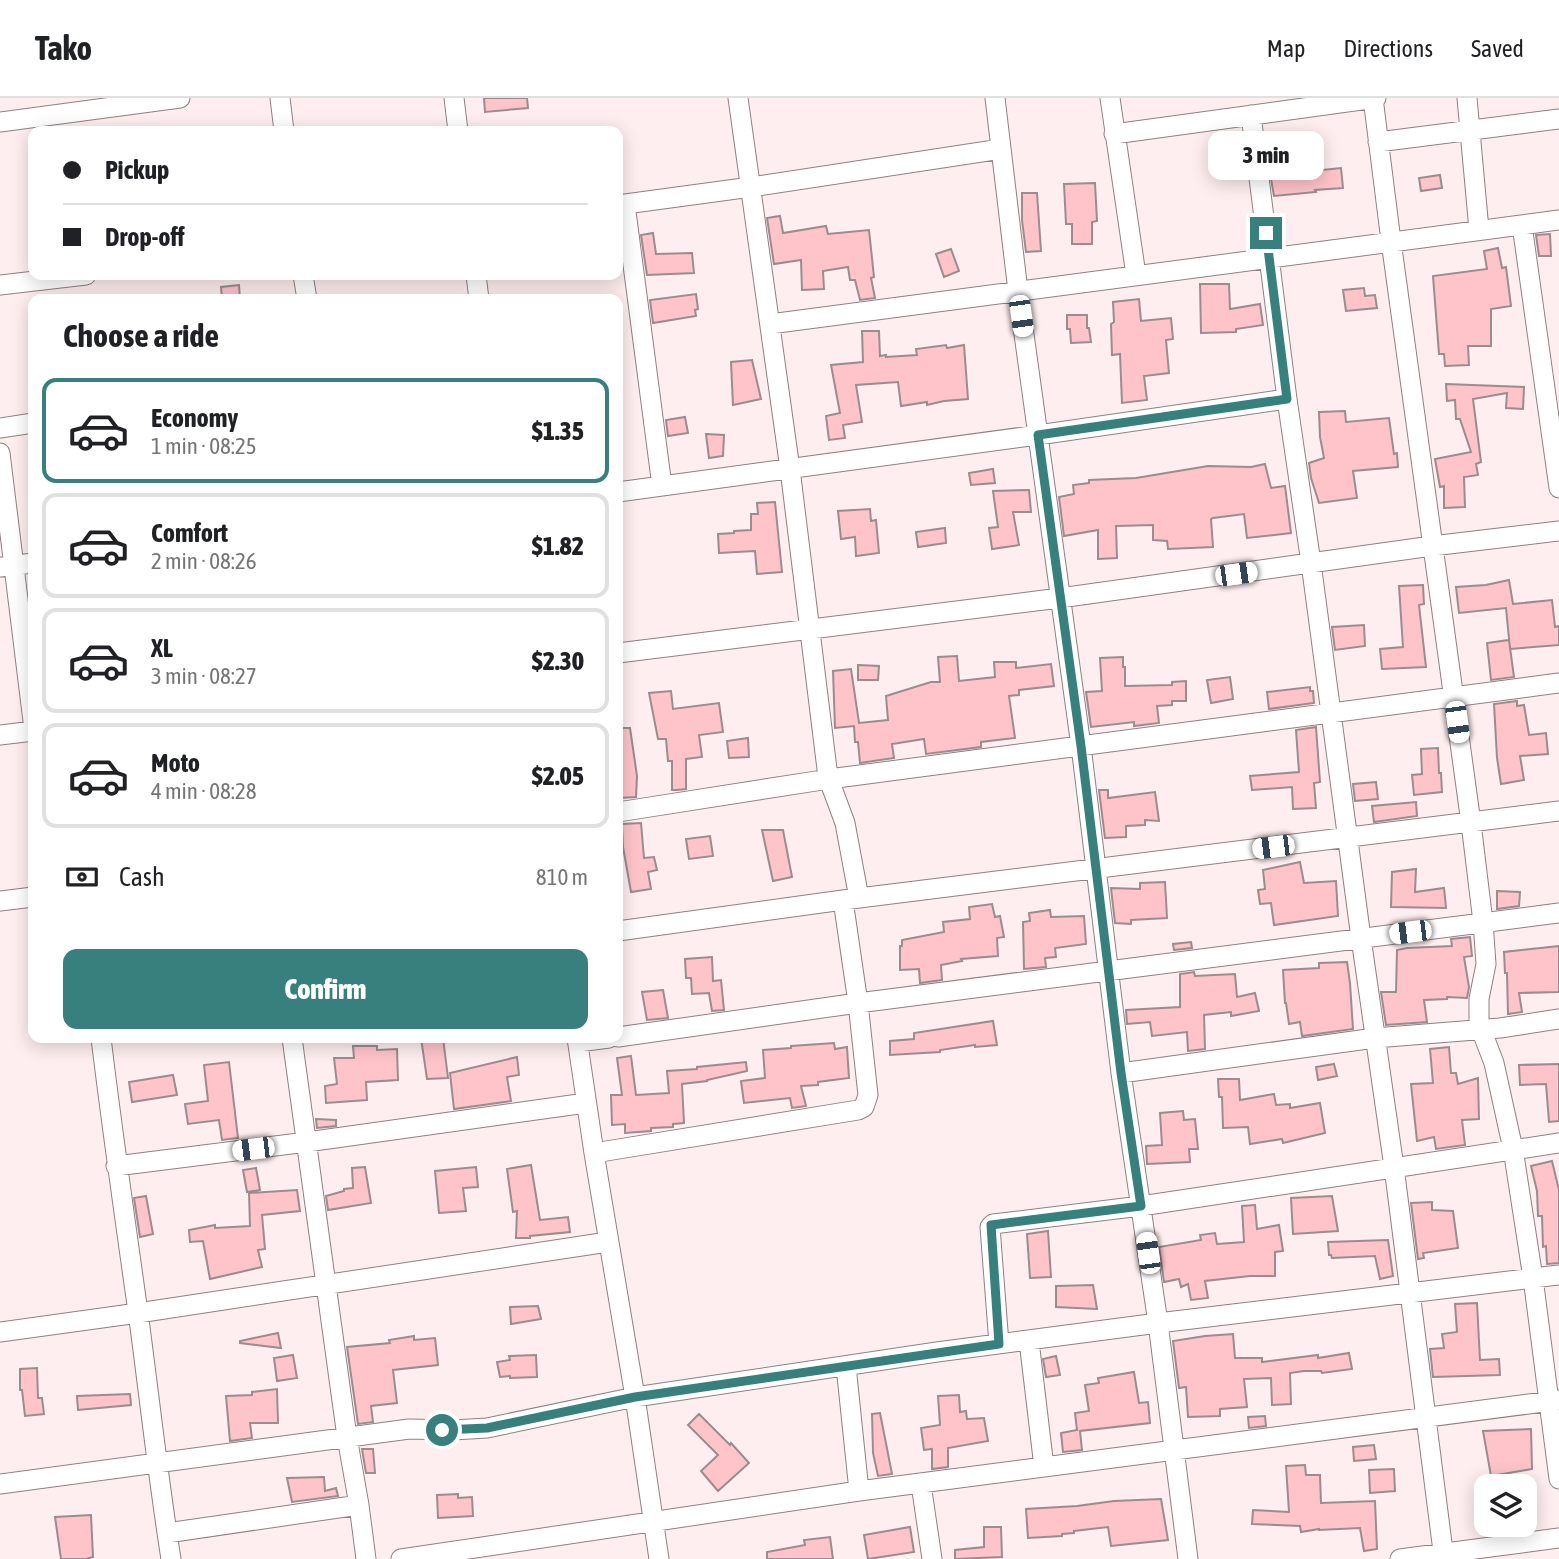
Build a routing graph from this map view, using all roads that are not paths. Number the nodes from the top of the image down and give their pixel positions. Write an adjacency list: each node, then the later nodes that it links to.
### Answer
1 (180, 98): 9 (street)
2 (280, 98): 13 (street)
3 (454, 98): 14 (street)
4 (738, 98): 19 (street)
5 (995, 98): 18 (street)
6 (1110, 98): 16 (street)
7 (1374, 98): 10 (street); 17 (street)
8 (1467, 98): 15 (street)
9 (155, 100): 12 (street)
10 (1251, 116): 16 (street); 26 (street)
11 (1559, 119): 15 (street)
12 (0, 122)
13 (283, 126)
14 (457, 126)
15 (1470, 131): 17 (street); 24 (street)
16 (1114, 134): 27 (street)
17 (1378, 142): 25 (street)
18 (1001, 149): 19 (street); 30 (street)
19 (751, 187): 20 (street); 31 (street)
20 (623, 204)
21 (623, 217): 38 (street)
22 (1559, 220): 23 (street)
23 (1522, 225): 24 (street); 39 (street)
24 (1479, 230): 25 (street)
25 (1391, 241): 26 (street); 42 (street)
26 (1269, 257): 27 (street); 32 (street)
27 (1136, 275): 30 (street)
28 (43, 280): 29 (street)
29 (0, 285)
30 (1018, 292): 31 (street); 35 (street)
31 (770, 324): 37 (street)
32 (1287, 399): 35 (street); 43 (street)
33 (28, 424): 34 (street)
34 (0, 428)
35 (1038, 435): 37 (street); 45 (street)
36 (0, 453): 44 (street)
37 (790, 469): 38 (street); 46 (street)
38 (663, 486): 40 (street)
39 (1559, 488)
40 (623, 491)
41 (1559, 531): 42 (street)
42 (1432, 546): 43 (street); 50 (street)
43 (1311, 563): 45 (street); 51 (street)
44 (16, 565): 48 (street)
45 (1060, 598): 46 (street); 54 (street)
46 (809, 630): 47 (street); 55 (street)
47 (623, 652)
48 (28, 674)
49 (1559, 683): 50 (street)
50 (1454, 697): 51 (street); 58 (street)
51 (1331, 713): 54 (street); 59 (street)
52 (28, 732): 53 (street)
53 (0, 735)
54 (1081, 746): 55 (street); 60 (street)
55 (829, 779): 56 (street); 62 (street)
56 (623, 811)
57 (1559, 811): 58 (street)
58 (1471, 822): 59 (street); 65 (street)
59 (1349, 838): 60 (street); 67 (street)
60 (1096, 868): 62 (street); 68 (street)
61 (28, 898): 63 (street)
62 (851, 899): 66 (street); 69 (street)
63 (0, 901)
64 (1559, 913): 65 (street)
65 (1483, 922): 67 (street); 71 (street)
66 (623, 930)
67 (1361, 938): 68 (street); 73 (street)
68 (1108, 971): 69 (street); 77 (street)
69 (858, 1003): 72 (street); 82 (street)
70 (1559, 1019): 71 (street)
71 (1481, 1030): 73 (street); 81 (street)
72 (623, 1036)
73 (1376, 1038): 77 (street); 84 (street)
74 (102, 1043): 83 (street)
75 (293, 1043): 79 (street)
76 (577, 1043): 78 (street)
77 (1121, 1073): 85 (street)
78 (586, 1103): 79 (street); 82 (street)
79 (307, 1142): 83 (street); 89 (street)
80 (1559, 1143): 81 (street)
81 (1513, 1149): 84 (street); 88 (street)
82 (594, 1153): 86 (street)
83 (116, 1166): 91 (street)
84 (1394, 1167): 85 (street); 90 (street)
85 (1141, 1206): 92 (street); 95 (street)
86 (608, 1242): 89 (street); 97 (street)
87 (1559, 1275): 88 (street)
88 (1533, 1278): 90 (street); 98 (street)
89 (327, 1284): 91 (street); 100 (street)
90 (1409, 1293): 92 (street); 99 (street)
91 (138, 1313): 93 (street); 102 (street)
92 (1158, 1323): 94 (street); 101 (street)
93 (0, 1332)
94 (1029, 1341): 95 (street); 103 (street)
95 (999, 1344): 96 (street)
96 (846, 1366): 97 (street); 107 (street)
97 (635, 1397): 100 (street); 109 (street)
98 (1554, 1401): 99 (street); 104 (street)
99 (1427, 1418): 101 (street); 112 (street)
100 (347, 1437): 102 (street); 108 (street)
101 (1173, 1450): 103 (street); 118 (street)
102 (156, 1462): 105 (street); 110 (street)
103 (1044, 1467): 106 (street)
104 (1559, 1479)
105 (0, 1483)
106 (921, 1484): 107 (street); 117 (street)
107 (859, 1491): 109 (street)
108 (359, 1505): 110 (street); 114 (street)
109 (654, 1522): 115 (street); 116 (street)
110 (167, 1533): 113 (street)
111 (1559, 1538): 112 (street)
112 (1444, 1556): 119 (street)
113 (172, 1559)
114 (366, 1559)
115 (401, 1559)
116 (659, 1559)
117 (932, 1559)
118 (1188, 1559)
119 (1400, 1559)

